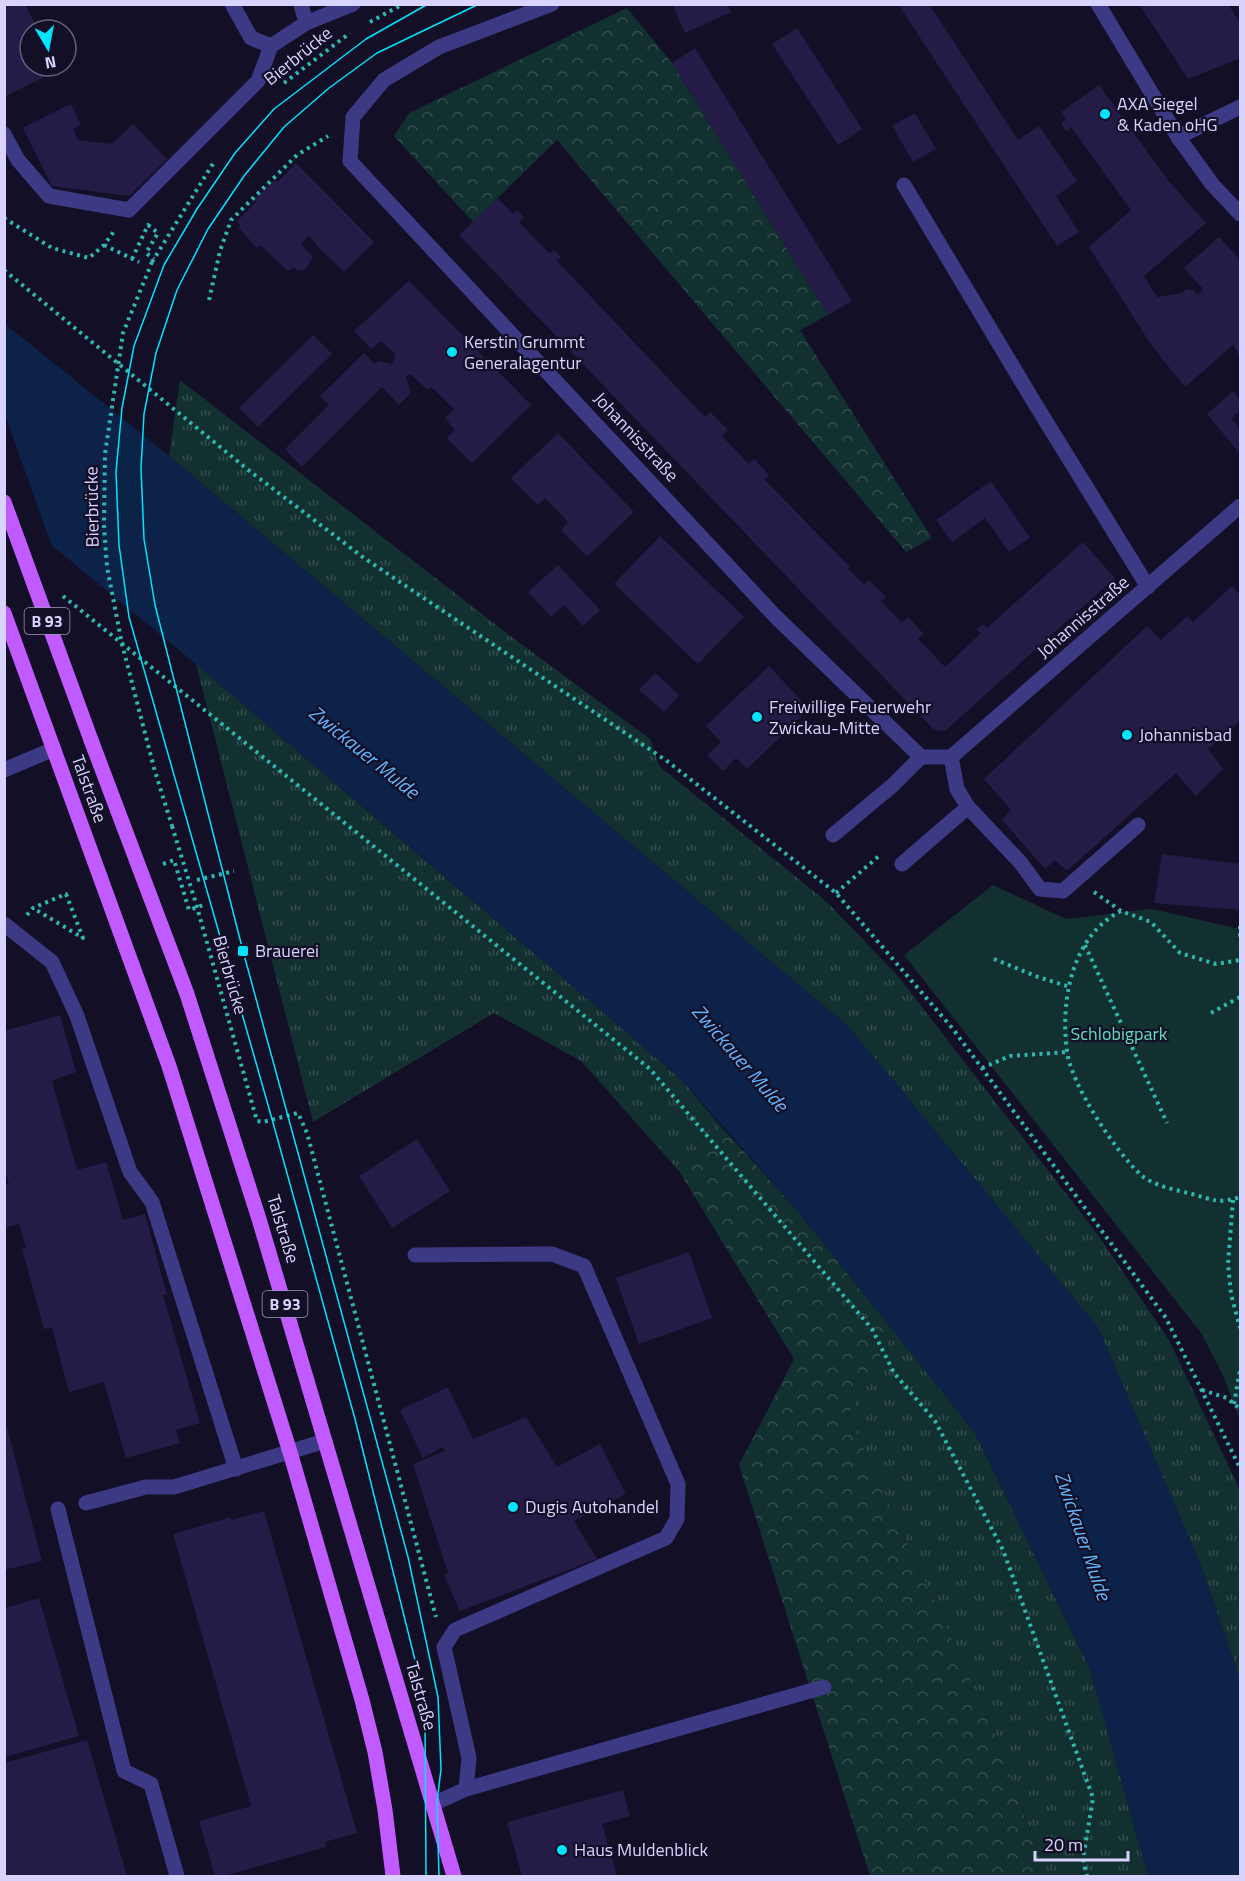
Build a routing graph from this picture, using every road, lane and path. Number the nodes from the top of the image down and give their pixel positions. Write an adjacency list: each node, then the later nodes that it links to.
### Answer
1 (232, 4): 10 (street)
2 (301, 4): 7 (street)
3 (353, 4): 7 (street)
4 (404, 4): 8 (path)
5 (552, 4): 13 (street)
6 (1098, 4): 15 (street)
7 (306, 23): 10 (street)
8 (365, 25)
9 (355, 30): 11 (path, Bierbrücke)
10 (272, 46): 18 (street)
11 (277, 89)
12 (1240, 107): 15 (street)
13 (351, 121): 26 (path); 33 (street, Johannisstraße)
14 (4, 134): 18 (street)
15 (1178, 137): 19 (street)
16 (219, 153): 23 (path, Bierbrücke)
17 (904, 185): 29 (street)
18 (129, 210): 21 (path)
19 (1240, 214)
20 (4, 218): 21 (path)
21 (104, 245): 22 (path)
22 (132, 259): 23 (path); 24 (path)
23 (153, 261): 46 (path, Bierbrücke, bridge)
24 (139, 262)
25 (4, 270): 58 (path)
26 (209, 300)
27 (4, 502): 68 (main road, Talstraße / B 93, bridge)
28 (1240, 506): 29 (street, Johannisstraße)
29 (1148, 587): 34 (street, Johannisstraße)
30 (60, 593): 81 (path)
31 (4, 613): 32 (main road, B 93)
32 (54, 749): 35 (street); 69 (main road, Talstraße / B 93)
33 (921, 757): 34 (street); 38 (street)
34 (951, 757): 36 (street)
35 (4, 770)
36 (968, 807): 40 (street); 43 (street)
37 (1138, 825): 43 (street)
38 (833, 835)
39 (162, 864): 46 (path)
40 (902, 864)
41 (234, 871): 42 (path)
42 (196, 880)
43 (1076, 880): 47 (path)
44 (66, 894): 44 (path)
45 (203, 905): 46 (path)
46 (197, 907): 74 (path, Bierbrücke)
47 (1121, 911): 51 (path); 53 (path)
48 (1240, 926): 50 (path)
49 (7, 931): 71 (street)
50 (1240, 938)
51 (1085, 945): 54 (path); 59 (path)
52 (994, 959): 54 (path)
53 (1240, 960)
54 (1067, 986): 57 (path)
55 (1240, 997): 56 (path)
56 (1211, 1013)
57 (1067, 1052): 58 (path); 61 (path)
58 (982, 1068): 65 (path)
59 (1167, 1123)
60 (1240, 1197): 61 (path)
61 (1233, 1200): 63 (path)
62 (415, 1255): 74 (street, Talstraße)
63 (1240, 1328)
64 (1240, 1370): 66 (path)
65 (1202, 1390): 66 (path); 70 (path)
66 (1234, 1404): 67 (path)
67 (1240, 1409)
68 (325, 1441): 69 (street); 77 (main road, Talstraße / B 93)
69 (290, 1452): 71 (street); 79 (main road, Talstraße / B 93)
70 (1240, 1468)
71 (236, 1469): 72 (street)
72 (86, 1503)
73 (58, 1509): 78 (street)
74 (444, 1647): 76 (street, Talstraße)
75 (824, 1687): 76 (street)
76 (466, 1789): 77 (street)
77 (433, 1804): 80 (main road, Talstraße / B 93)
78 (177, 1876)
79 (393, 1876)
80 (454, 1876)
81 (1087, 1876)

